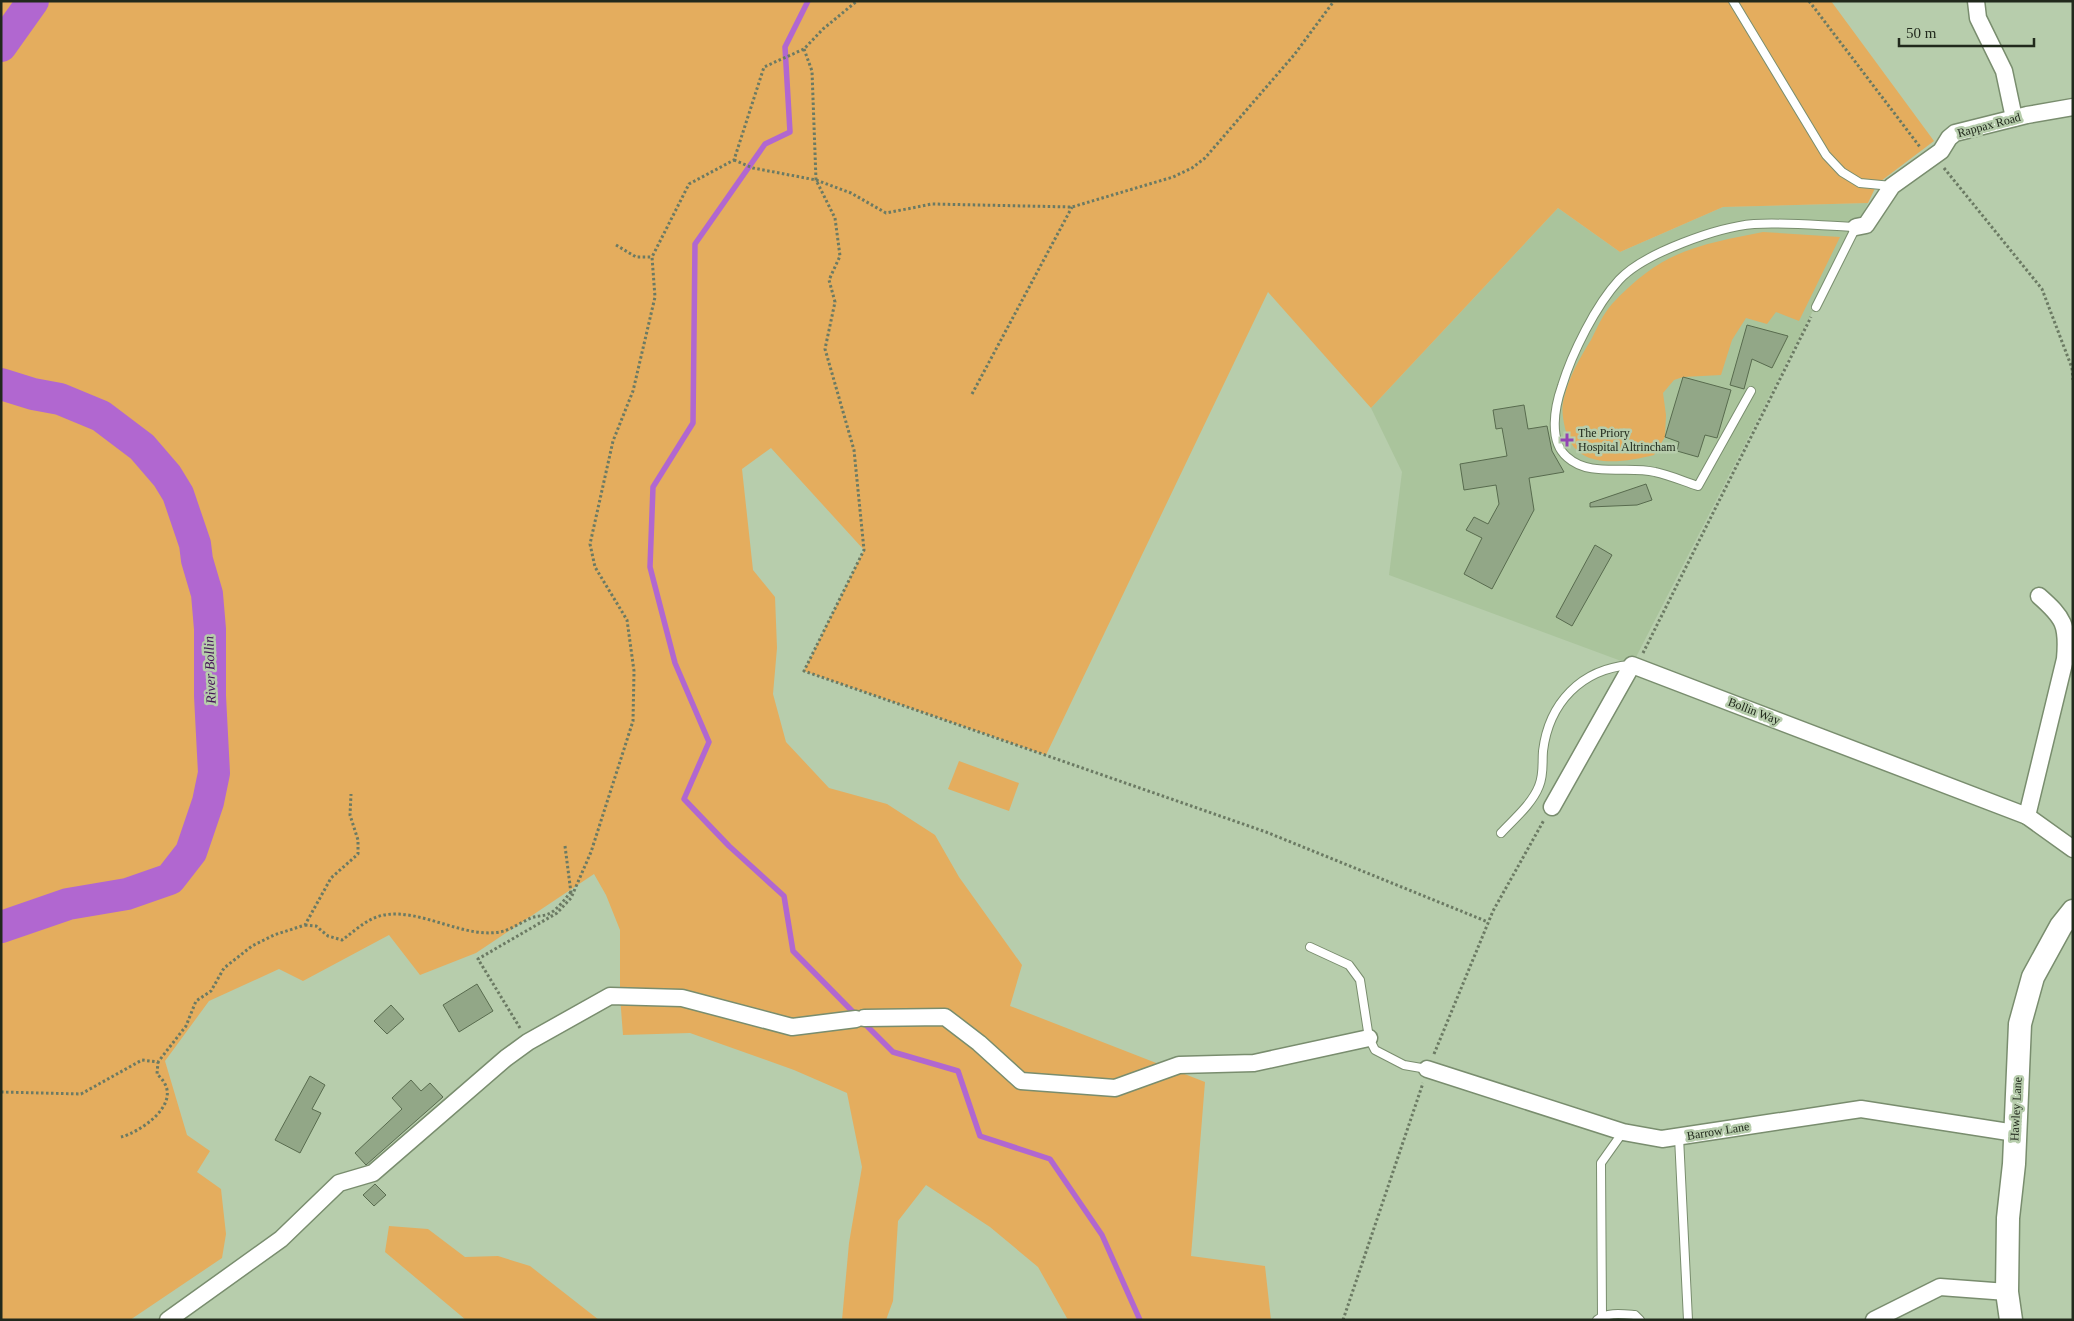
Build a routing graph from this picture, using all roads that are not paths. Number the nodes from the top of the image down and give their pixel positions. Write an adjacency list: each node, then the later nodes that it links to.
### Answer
1 (1733, 1): 5 (lane)
2 (1976, 1): 4 (street)
3 (2073, 107): 4 (street, Rappax Road)
4 (2014, 118): 5 (street, Rappax Road)
5 (1892, 186): 6 (street, Rappax Road)
6 (1856, 227): 7 (lane); 8 (lane)
7 (1816, 308)
8 (1751, 392)
9 (2040, 596): 12 (street)
10 (1634, 666): 11 (street); 12 (street, Bollin Way); 13 (lane)
11 (1552, 807)
12 (2027, 816): 14 (street, Bollin Way)
13 (1501, 833)
14 (2073, 849)
15 (2073, 911): 20 (street, Hawley Lane)
16 (1310, 947): 17 (lane)
17 (1369, 1038): 18 (lane); 24 (street)
18 (1428, 1069): 19 (street, Barrow Lane)
19 (1623, 1132): 21 (street, Barrow Lane); 23 (lane)
20 (2015, 1133): 21 (street, Barrow Lane); 22 (street, Hawley Lane)
21 (1679, 1138): 26 (lane)
22 (2007, 1292): 27 (street); 28 (street, Hawley Lane)
23 (1599, 1318): 25 (lane)
24 (168, 1320)
25 (1640, 1320)
26 (1688, 1320)
27 (1874, 1320)
28 (2011, 1320)

